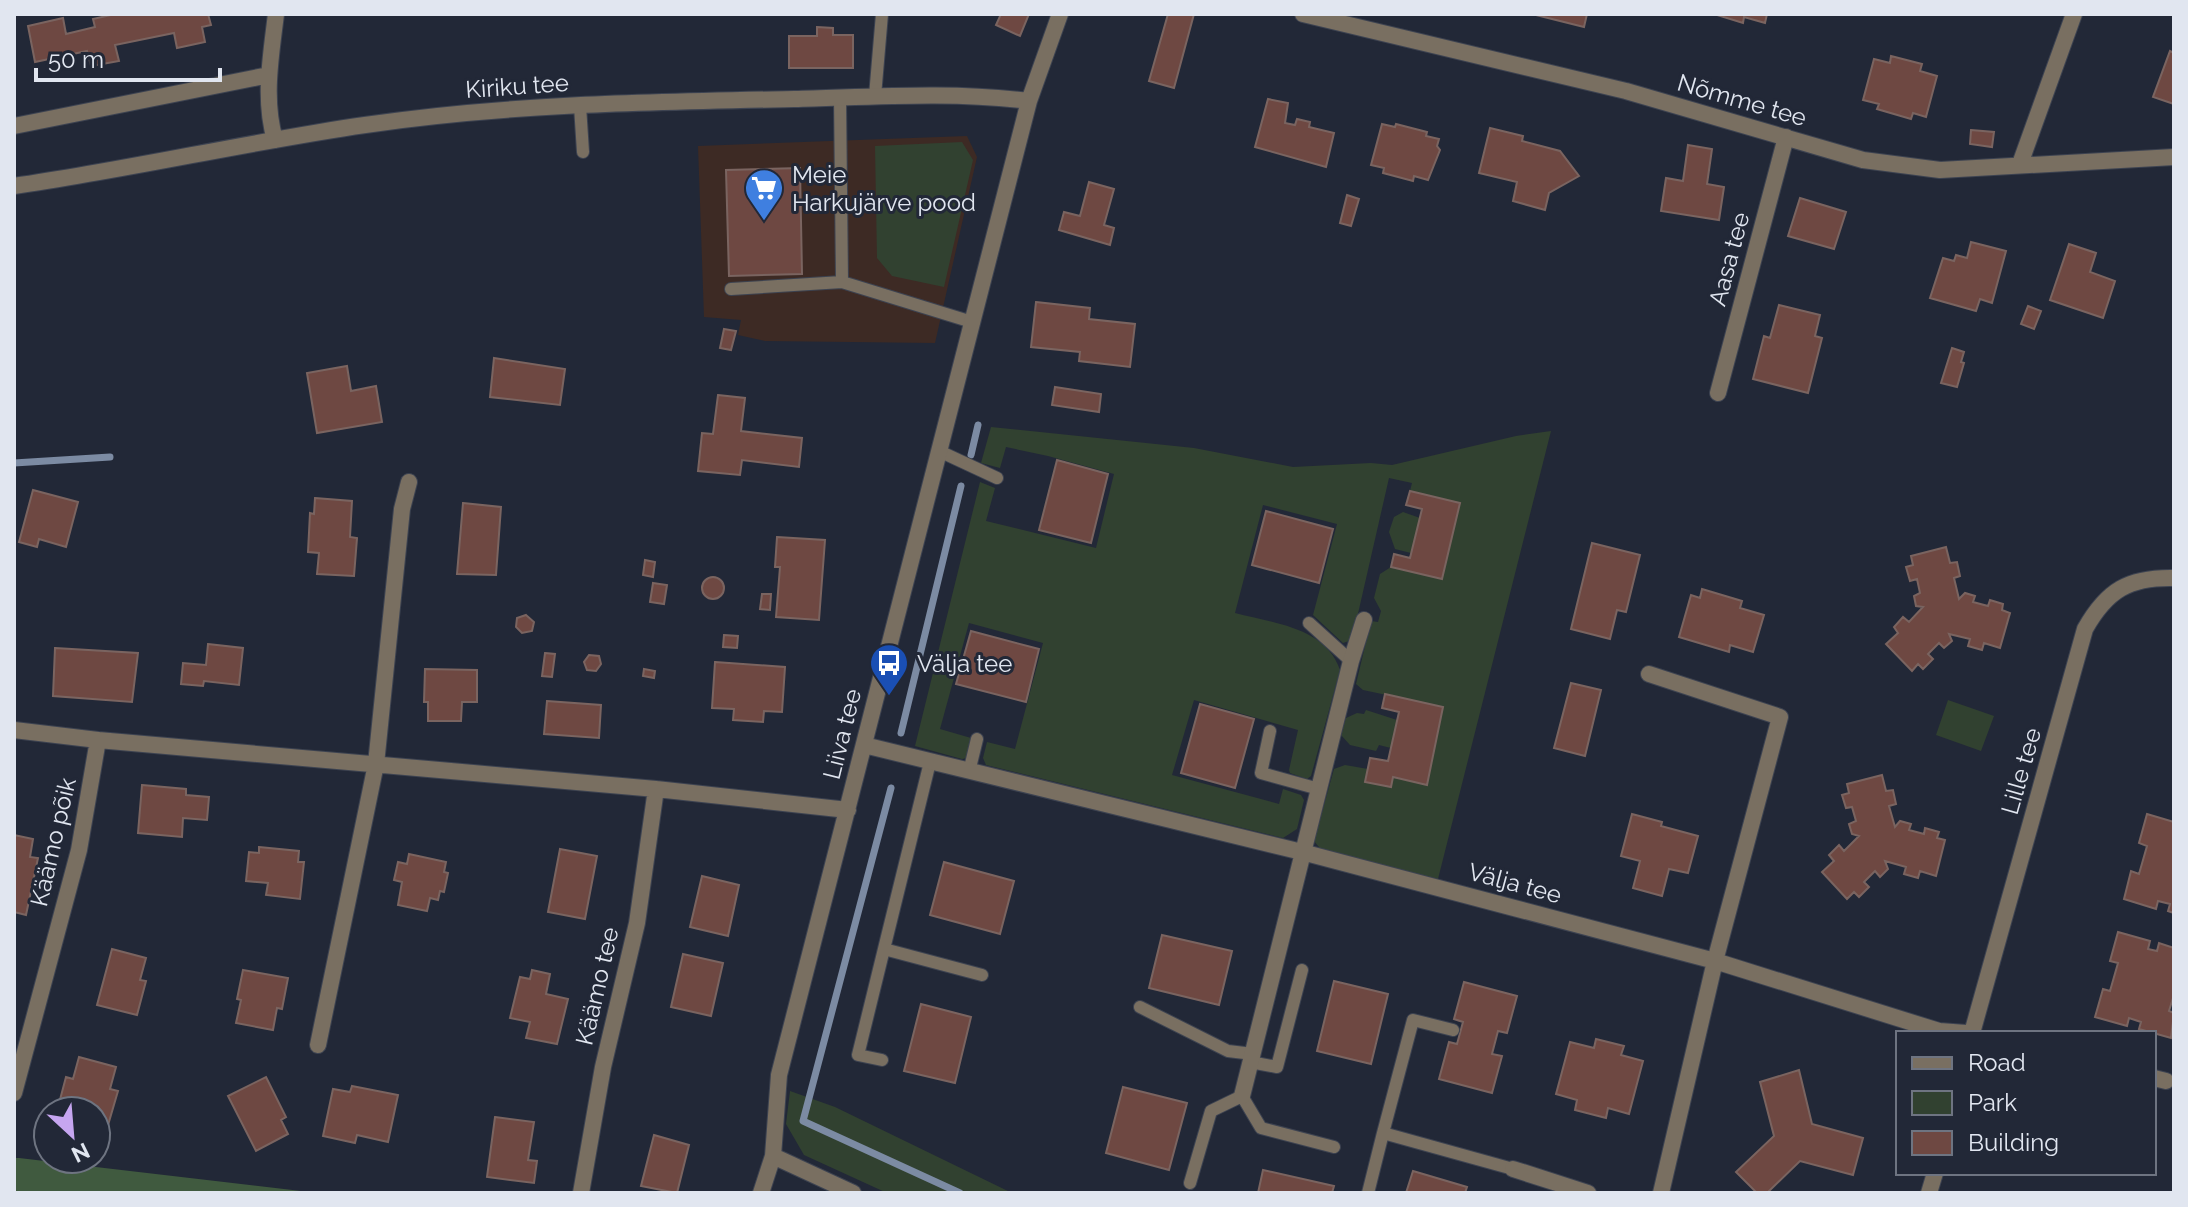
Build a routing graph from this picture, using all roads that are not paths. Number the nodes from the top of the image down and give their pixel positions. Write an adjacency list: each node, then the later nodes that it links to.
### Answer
1 (276, 14): 6 (street)
2 (882, 14): 7 (lane)
3 (1060, 14): 9 (street, Liiva tee)
4 (1303, 14): 12 (street, Nõmme tee)
5 (2074, 14): 16 (street)
6 (269, 75): 11 (street); 13 (street)
7 (875, 96): 8 (street, Kiriku tee); 9 (street, Kiriku tee)
8 (840, 98): 10 (street, Kiriku tee); 18 (lane)
9 (1029, 101): 20 (street, Liiva tee)
10 (580, 106): 13 (street, Kiriku tee); 14 (lane)
11 (14, 126)
12 (1786, 137): 16 (street, Nõmme tee); 21 (street, Aasa tee)
13 (275, 140): 17 (street, Kiriku tee)
14 (583, 152)
15 (2174, 157): 16 (street, Nõmme tee)
16 (2020, 164)
17 (14, 186)
18 (842, 282): 19 (lane); 20 (lane)
19 (731, 289)
20 (972, 322): 22 (street, Liiva tee)
21 (1718, 393)
22 (939, 451): 23 (lane); 34 (street, Liiva tee)
23 (997, 478)
24 (409, 482): 36 (street)
25 (2174, 578): 49 (street, Lille tee)
26 (1364, 620): 28 (street)
27 (1309, 623): 28 (lane)
28 (1351, 661): 39 (street)
29 (1649, 674): 43 (street)
30 (14, 730): 33 (street)
31 (1270, 731): 39 (lane)
32 (977, 739): 37 (lane)
33 (98, 740): 36 (street); 53 (street, Käämo põik)
34 (864, 745): 35 (street, Välja tee); 40 (street, Liiva tee)
35 (930, 762): 37 (street, Välja tee); 42 (lane)
36 (376, 764): 38 (street); 50 (street)
37 (969, 772): 41 (street, Välja tee)
38 (656, 789): 40 (street); 60 (street, Käämo tee)
39 (1319, 789): 41 (street)
40 (848, 810): 57 (street, Liiva tee)
41 (1302, 852): 43 (street, Välja tee); 51 (street)
42 (884, 949): 45 (lane); 52 (lane)
43 (1715, 961): 48 (street, Välja tee); 65 (street)
44 (1302, 970): 51 (lane)
45 (982, 975)
46 (1140, 1007): 51 (lane)
47 (1453, 1030): 55 (lane)
48 (1939, 1031)
49 (1973, 1031)
50 (318, 1045)
51 (1252, 1058): 54 (street)
52 (882, 1060)
53 (14, 1093)
54 (1242, 1096): 56 (lane); 59 (lane)
55 (1383, 1133): 58 (lane); 63 (lane)
56 (1334, 1147)
57 (773, 1156): 61 (street, Liiva tee); 62 (street)
58 (1513, 1169): 64 (street)
59 (1190, 1183)
60 (581, 1193)
61 (761, 1193)
62 (853, 1193)
63 (1368, 1193)
64 (1588, 1193)
65 (1661, 1193)

